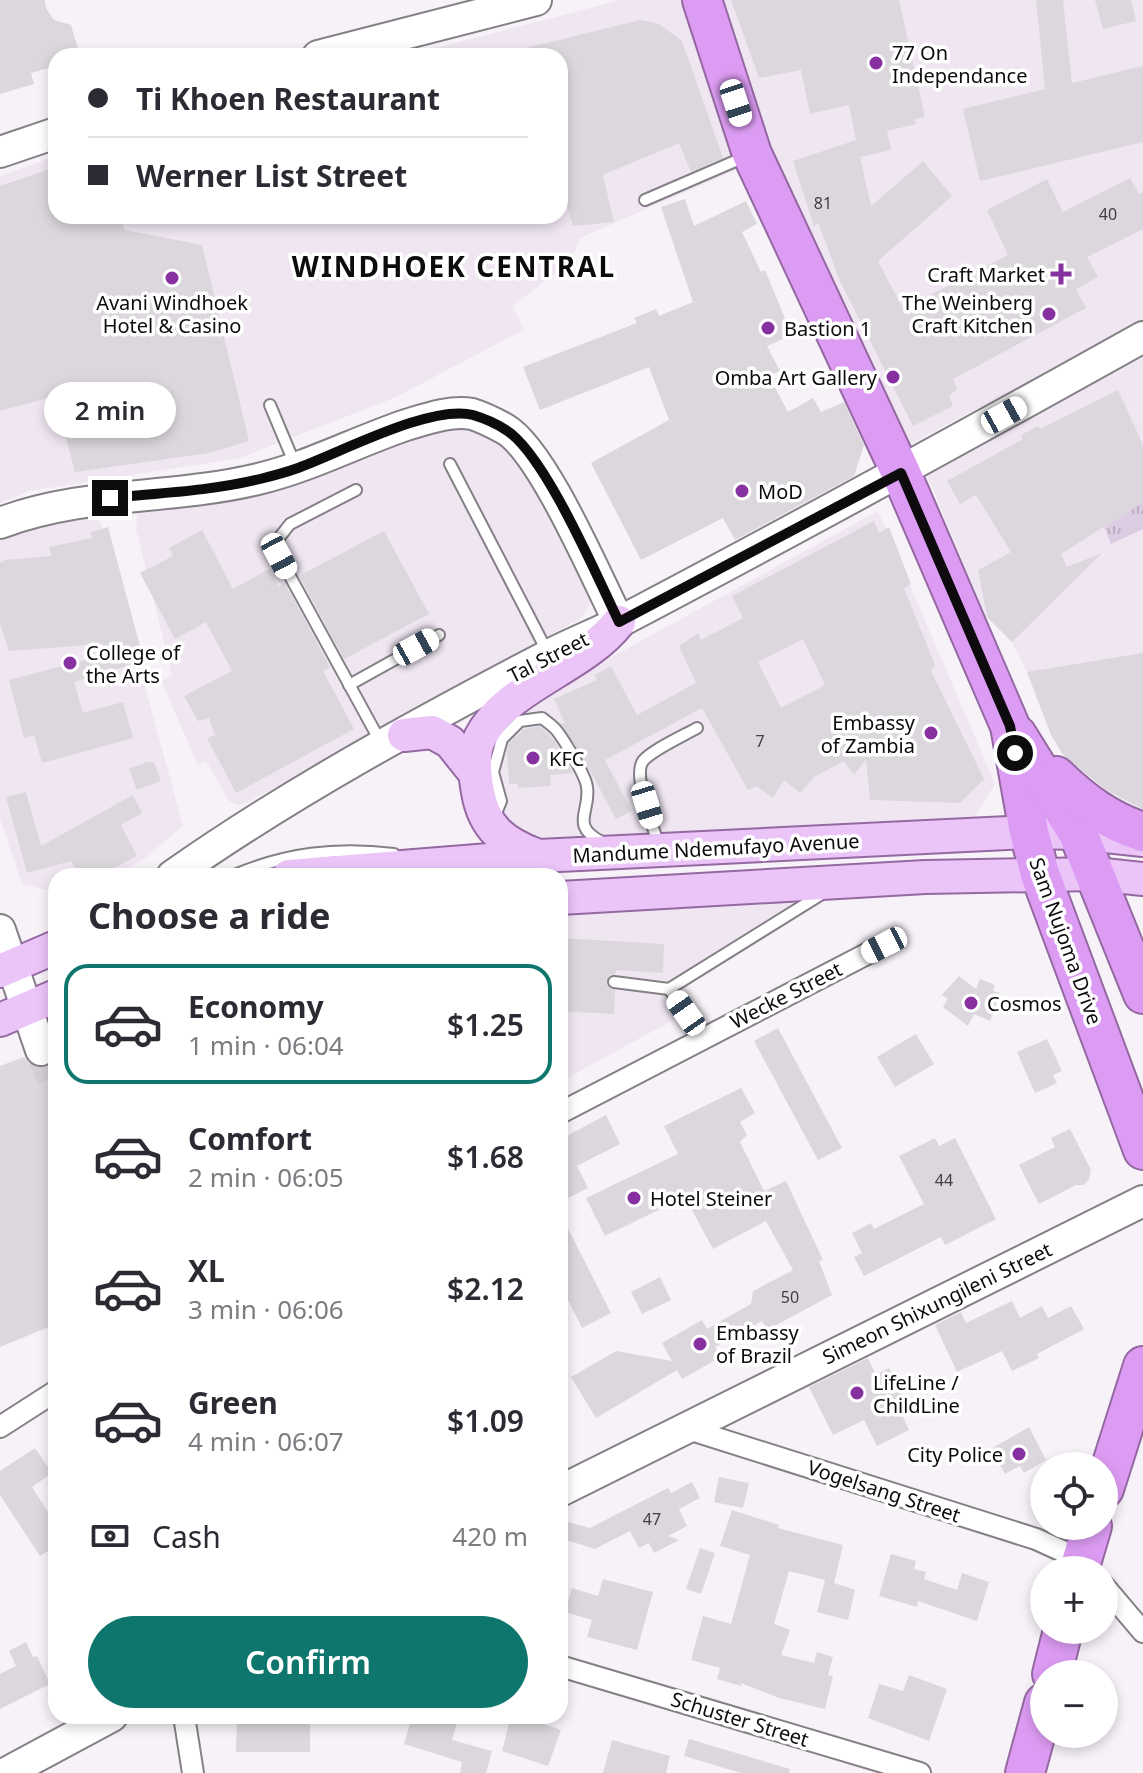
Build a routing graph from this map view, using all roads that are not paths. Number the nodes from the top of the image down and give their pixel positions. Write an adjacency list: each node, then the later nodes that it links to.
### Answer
1 (536, 0): 3 (street)
2 (702, 0): 6 (highway, Sam Nujoma Drive)
3 (349, 48)
4 (48, 136): 5 (street)
5 (0, 152)
6 (752, 154): 7 (lane); 12 (highway, Sam Nujoma Drive)
7 (645, 200)
8 (1143, 337): 12 (street, Tal Street)
9 (270, 405): 11 (lane)
10 (450, 464): 17 (lane)
11 (297, 468): 14 (street); 15 (street)
12 (901, 473): 15 (street, Tal Street); 20 (highway, Sam Nujoma Drive)
13 (356, 490): 18 (lane)
14 (0, 523)
15 (619, 622): 17 (street, Tal Street); 22 (main road)
16 (439, 635): 18 (lane)
17 (549, 655): 21 (street, Tal Street)
18 (349, 685): 21 (lane)
19 (697, 728): 29 (lane)
20 (1018, 736): 24 (highway, Sam Nujoma Drive); 25 (highway); 26 (highway, Sam Nujoma Drive)
21 (393, 741): 22 (main road); 32 (street, Tal Street)
22 (474, 772): 23 (main road)
23 (483, 812): 28 (lane); 30 (main road)
24 (1029, 832): 26 (main road, Mandume Ndemufayo Avenue); 29 (main road, Mandume Ndemufayo Avenue); 35 (highway, Sam Nujoma Drive)
25 (1143, 832)
26 (1078, 833): 27 (main road, Mandume Ndemufayo Avenue); 36 (highway, Sam Nujoma Drive)
27 (1143, 840)
28 (628, 852): 29 (main road, Mandume Ndemufayo Avenue); 30 (main road, Mandume Ndemufayo Avenue)
29 (660, 852)
30 (539, 856): 31 (main road, Mandume Ndemufayo Avenue)
31 (450, 862): 33 (lane); 34 (main road, Mandume Ndemufayo Avenue)
32 (184, 868)
33 (250, 868)
34 (381, 868)
35 (1040, 874): 36 (main road, Mandume Ndemufayo Avenue); 38 (main road, Mandume Ndemufayo Avenue); 52 (highway, Sam Nujoma Drive)
36 (1095, 874): 37 (main road, Mandume Ndemufayo Avenue); 46 (highway, Sam Nujoma Drive)
37 (1143, 879)
38 (840, 883): 39 (main road, Mandume Ndemufayo Avenue); 45 (lane)
39 (568, 898)
40 (0, 930): 43 (street)
41 (884, 945): 49 (street, Wecke Street)
42 (48, 950): 43 (main road)
43 (6, 968): 48 (street)
44 (614, 982): 45 (lane)
45 (669, 989): 49 (lane)
46 (1143, 994)
47 (48, 1000): 48 (main road)
48 (14, 1015): 50 (street)
49 (704, 1037): 51 (street, Wecke Street)
50 (41, 1050)
51 (568, 1109)
52 (1143, 1150)
53 (1143, 1201): 57 (street, Simeon Shixungileni Street)
54 (1143, 1366): 58 (highway)
55 (48, 1396): 56 (street)
56 (0, 1427)
57 (685, 1428): 59 (street, Simeon Shixungileni Street); 60 (street, Vogelsang Street)
58 (1116, 1452)
59 (568, 1487)
60 (1076, 1556)
61 (1118, 1599): 62 (street)
62 (1143, 1632)
63 (568, 1668): 69 (street, Schuster Street)
64 (97, 1724): 67 (street)
65 (185, 1724): 68 (street)
66 (1032, 1748): 70 (highway)
67 (6, 1773)
68 (193, 1773)
69 (920, 1773)
70 (1025, 1773)

